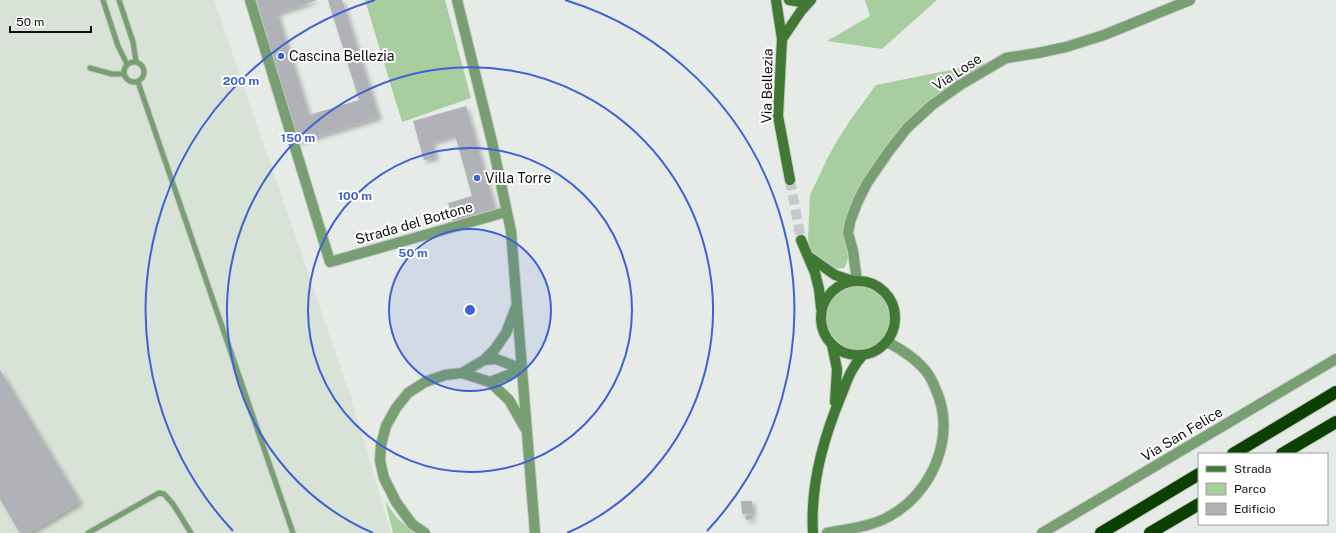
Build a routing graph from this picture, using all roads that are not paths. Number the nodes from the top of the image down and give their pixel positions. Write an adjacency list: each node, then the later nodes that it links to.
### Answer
1 (103, 0): 11 (lane)
2 (119, 0): 10 (lane)
3 (250, 0): 16 (street, Strada del Bottone)
4 (457, 0): 16 (street)
5 (776, 0): 9 (street, Via Bellezia)
6 (789, 0): 7 (street)
7 (811, 0): 9 (street)
8 (1190, 0): 19 (street, Via Lose)
9 (782, 39): 15 (street, Via Bellezia)
10 (136, 61): 11 (lane); 14 (lane)
11 (127, 64): 13 (lane)
12 (90, 68): 13 (lane)
13 (124, 74): 14 (lane)
14 (138, 82): 41 (lane)
15 (790, 180)
16 (506, 212): 20 (street)
17 (801, 240): 18 (street)
18 (808, 256): 19 (street); 21 (street)
19 (855, 281): 21 (street); 22 (street)
20 (516, 305): 26 (street); 27 (street)
21 (821, 310): 23 (street)
22 (888, 342): 24 (street); 38 (street)
23 (832, 345): 24 (street); 31 (street)
24 (862, 356): 31 (street)
25 (1336, 359): 46 (street, Via San Felice)
26 (484, 360): 27 (street); 28 (street)
27 (522, 369): 29 (street); 33 (street)
28 (462, 373): 29 (street); 42 (street)
29 (490, 382): 33 (street)
30 (1336, 392): 34 (highway)
31 (835, 410): 44 (street)
32 (1336, 422): 35 (highway)
33 (527, 433): 43 (street)
34 (1235, 453)
35 (1284, 453)
36 (1198, 475): 47 (highway)
37 (1198, 505): 48 (highway)
38 (849, 531): 45 (street)
39 (88, 533): 40 (lane)
40 (191, 533)
41 (293, 533)
42 (425, 533)
43 (535, 533)
44 (813, 533)
45 (827, 533)
46 (1042, 533)
47 (1101, 533)
48 (1150, 533)

